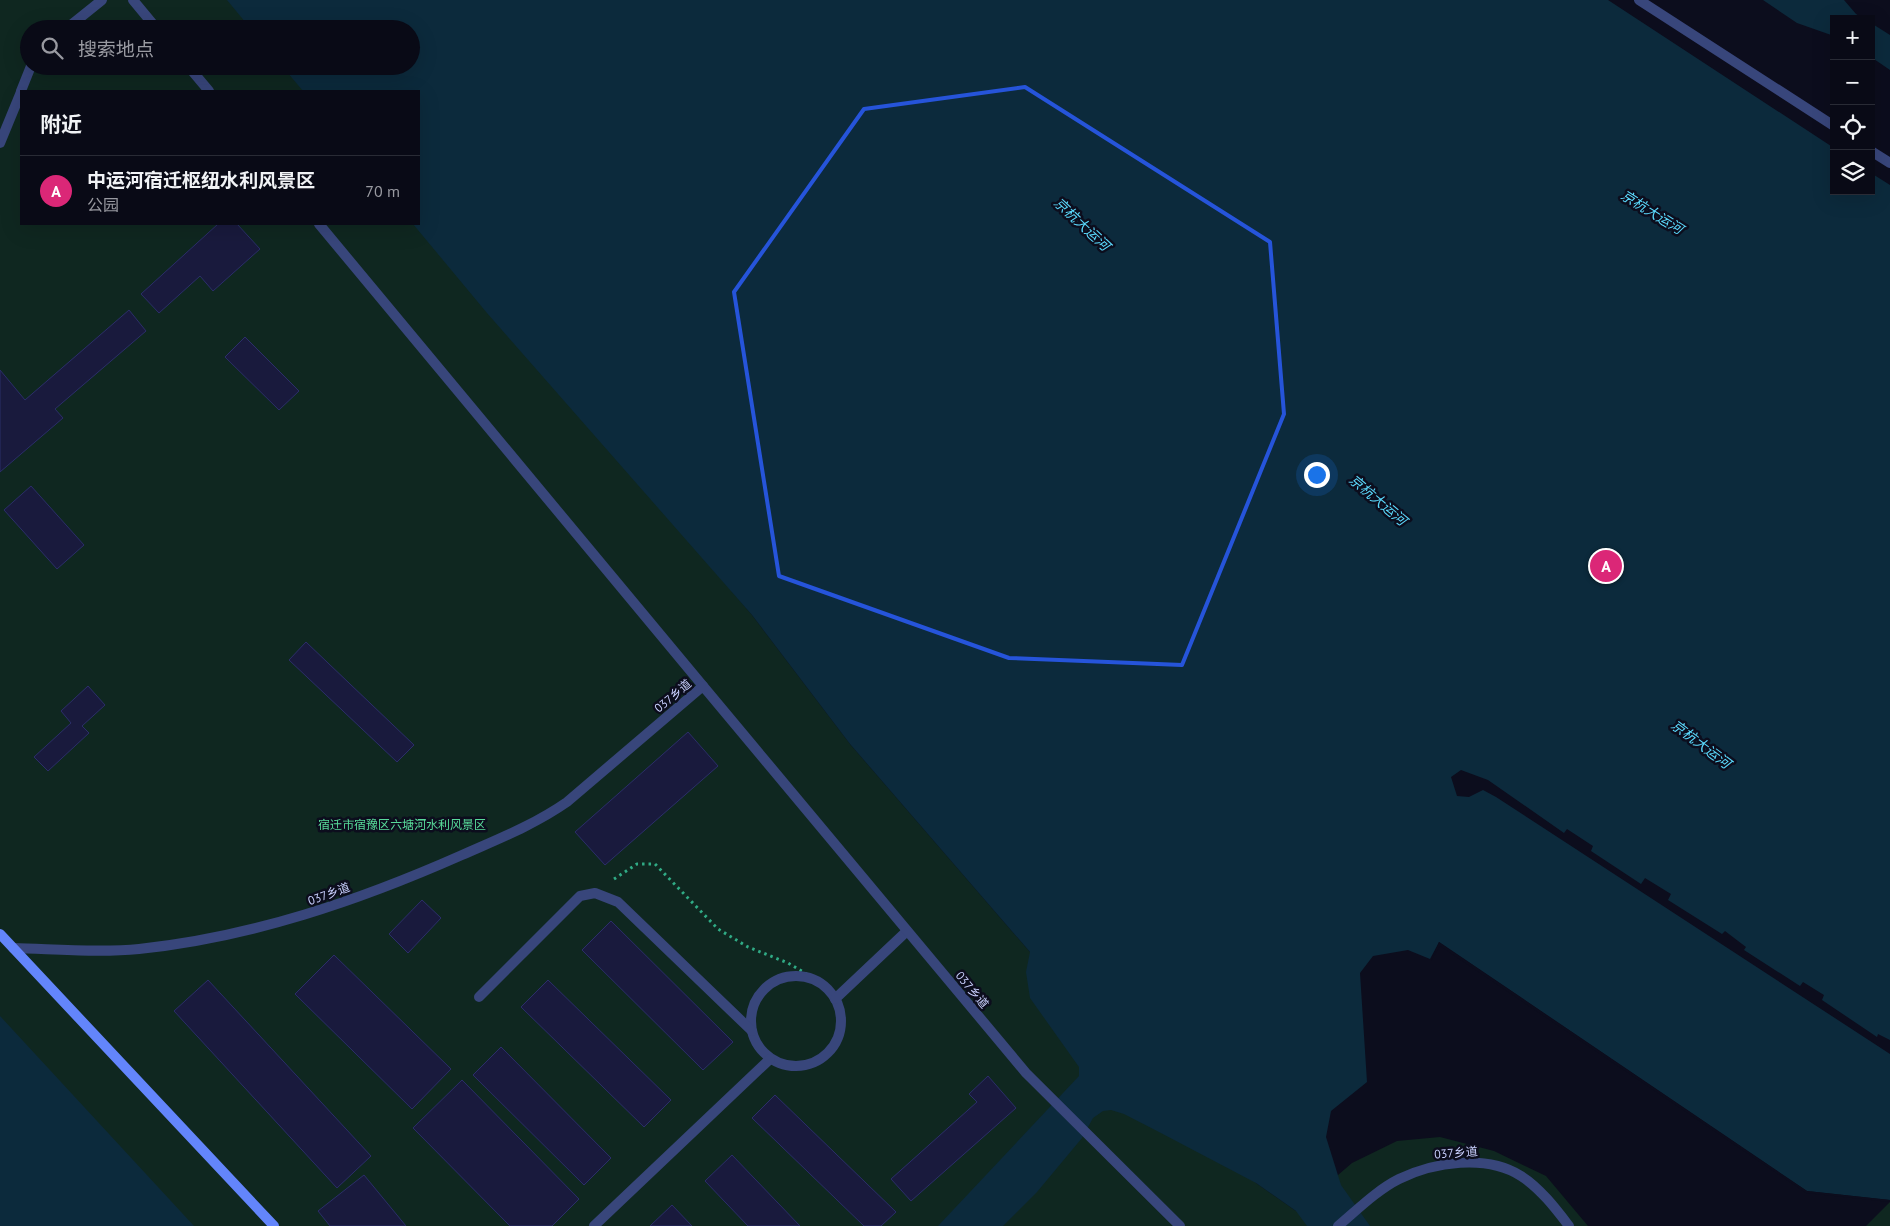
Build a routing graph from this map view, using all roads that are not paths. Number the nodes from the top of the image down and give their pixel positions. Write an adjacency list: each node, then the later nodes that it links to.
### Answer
1 (102, 0): 4 (street)
2 (133, 0): 5 (street)
3 (1639, 0): 11 (street)
4 (77, 20)
5 (150, 20)
6 (27, 75): 8 (street)
7 (196, 75): 9 (street)
8 (21, 90)
9 (208, 90)
10 (20, 93): 12 (street)
11 (1830, 123)
12 (0, 143)
13 (1875, 154): 14 (street)
14 (1890, 163)
15 (320, 225): 16 (street)
16 (704, 686): 17 (street, 037乡道); 19 (street, 037乡道)
17 (907, 931): 21 (street); 26 (street, 037乡道)
18 (0, 934): 19 (street)
19 (13, 948): 24 (street)
20 (479, 997): 22 (street)
21 (835, 1000): 22 (street); 23 (street)
22 (752, 1031): 23 (street)
23 (770, 1059): 25 (street)
24 (274, 1226)
25 (594, 1226)
26 (1180, 1226)
27 (1338, 1226): 28 (street, 037乡道)
28 (1569, 1226)

